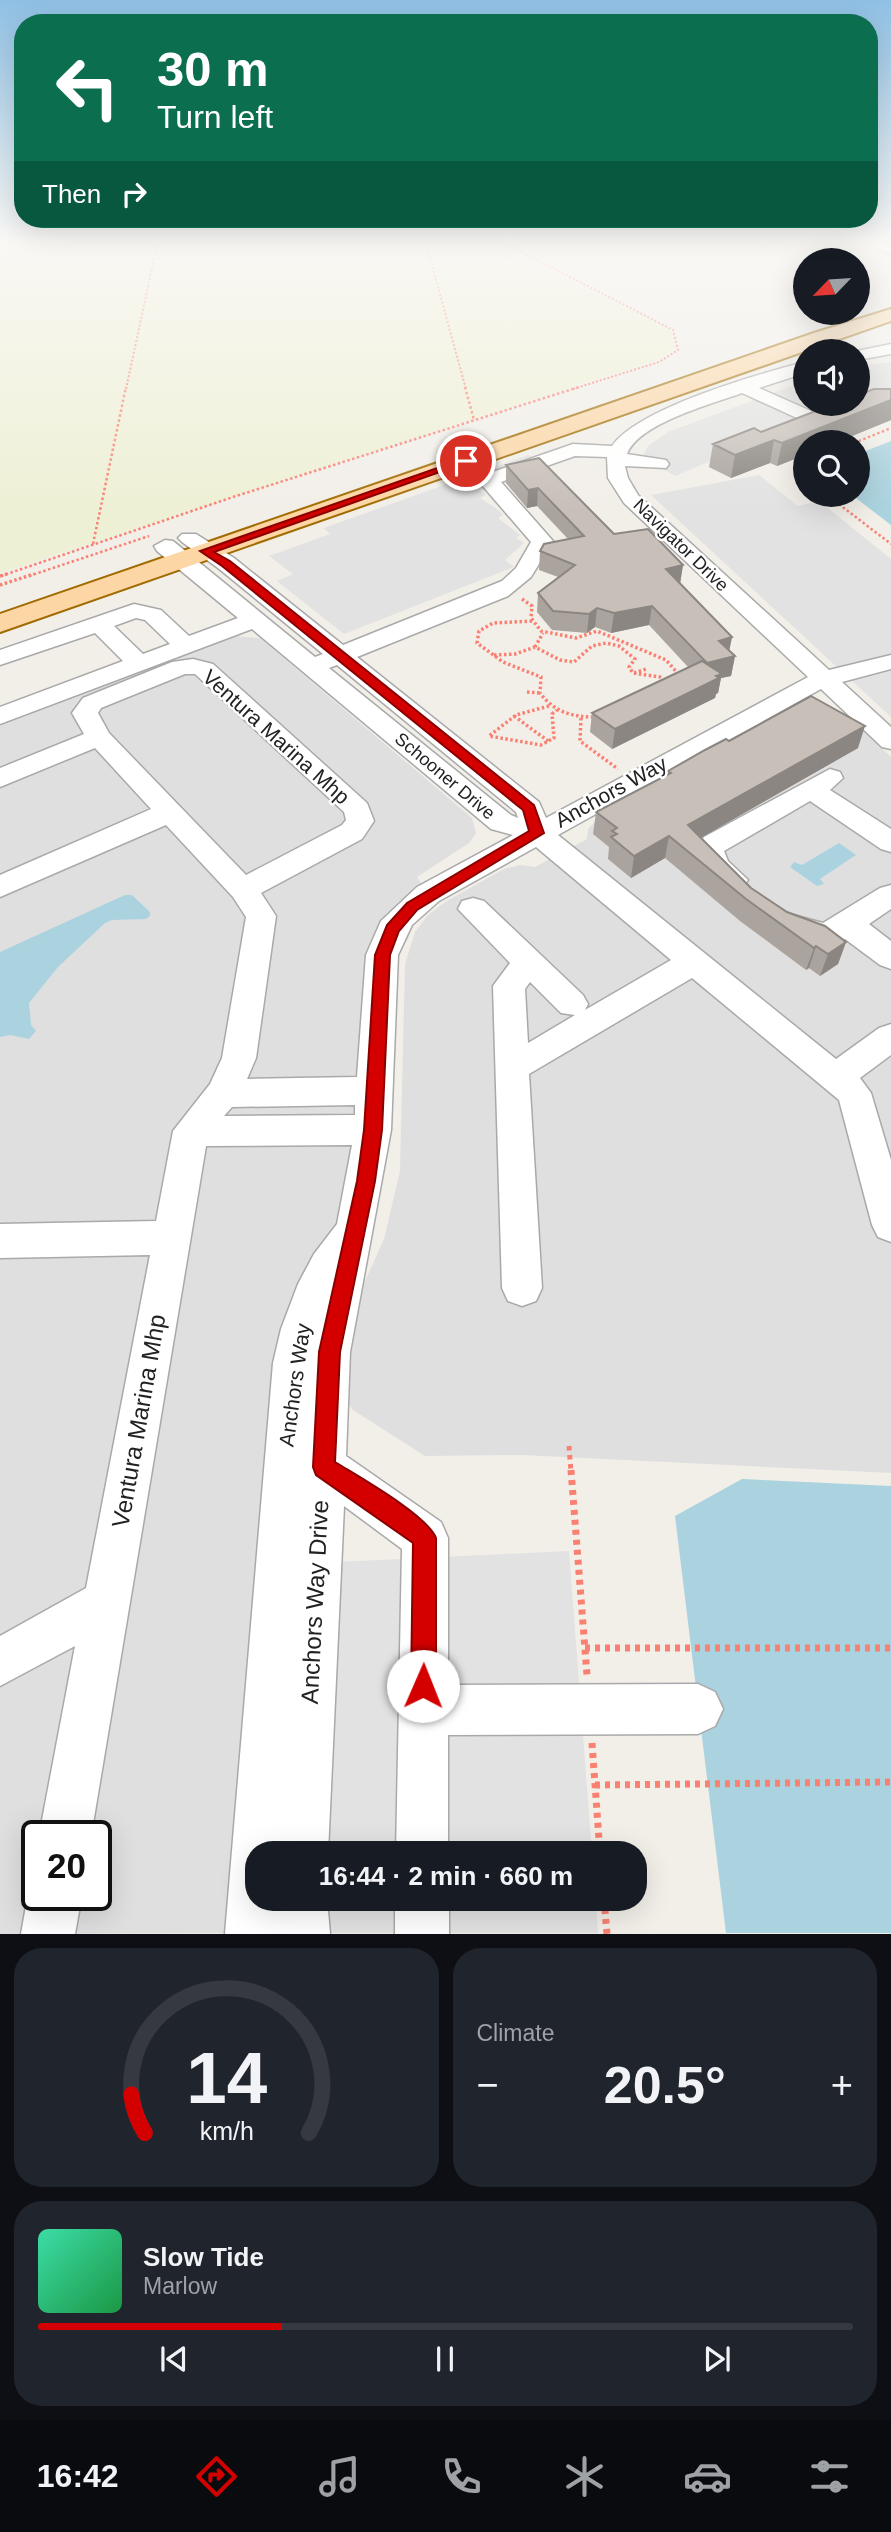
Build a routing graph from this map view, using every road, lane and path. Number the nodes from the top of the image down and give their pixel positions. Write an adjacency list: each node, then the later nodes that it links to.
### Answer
1 (139, 330): 20 (path)
2 (450, 330): 13 (path)
3 (673, 330): 13 (path)
4 (800, 330): 21 (main road)
5 (844, 330): 21 (main road)
6 (891, 349): 7 (street)
7 (870, 353)
8 (870, 354): 9 (street)
9 (891, 355)
10 (793, 371): 11 (street)
11 (750, 386): 12 (street); 16 (street)
12 (793, 406)
13 (474, 420): 20 (path)
14 (891, 428): 15 (path)
15 (870, 437)
16 (617, 455): 17 (street); 24 (street); 41 (street, Navigator Drive)
17 (659, 464)
18 (843, 507): 19 (path)
19 (891, 544)
20 (93, 545): 22 (path)
21 (180, 546): 23 (path); 25 (main road); 26 (street, Schooner Drive); 29 (main road); 33 (street, Schooner Drive)
22 (0, 576)
23 (0, 585)
24 (508, 588): 27 (path); 33 (street)
25 (0, 603)
26 (257, 619): 31 (street); 38 (street, Schooner Drive)
27 (533, 621): 30 (path); 34 (path)
28 (97, 622): 31 (street); 35 (street); 37 (street)
29 (0, 623)
30 (544, 632): 32 (path); 40 (path)
31 (186, 646): 37 (street)
32 (535, 648): 34 (path); 40 (path)
33 (340, 655): 38 (street); 56 (street, Schooner Drive)
34 (494, 655): 43 (path)
35 (0, 658)
36 (891, 662): 41 (street, Anchors Way)
37 (139, 663): 47 (street)
38 (314, 666): 56 (street, Schooner Drive)
39 (646, 669): 40 (path)
40 (633, 673)
41 (822, 679): 52 (street, Navigator Drive); 56 (street, Anchors Way)
42 (527, 692): 43 (path)
43 (540, 692): 44 (path)
44 (550, 706): 45 (path); 48 (path)
45 (556, 710): 49 (path); 51 (path)
46 (605, 715): 49 (path)
47 (0, 716)
48 (514, 716): 51 (path); 51 (path)
49 (581, 718): 53 (path)
50 (99, 737): 54 (street); 55 (street, Ventura Marina Mhp); 59 (street, Ventura Marina Mhp)
51 (548, 741)
52 (891, 741)
53 (618, 770)
54 (0, 778)
55 (170, 812): 58 (street); 59 (street, Ventura Marina Mhp)
56 (537, 833): 65 (street); 70 (street, Anchors Way)
57 (891, 842): 62 (street)
58 (0, 887)
59 (243, 890): 71 (street, Ventura Marina Mhp)
60 (891, 895): 62 (street)
61 (473, 909): 64 (street)
62 (847, 924): 63 (street)
63 (891, 957)
64 (529, 962): 66 (street); 68 (street)
65 (694, 962): 68 (street); 69 (street)
66 (572, 1003)
67 (891, 1037): 69 (street)
68 (512, 1068): 79 (street)
69 (835, 1078): 74 (street)
70 (376, 1091): 71 (street); 73 (street, Anchors Way)
71 (223, 1093): 72 (street, Ventura Marina Mhp)
72 (191, 1130): 73 (street); 76 (street, Ventura Marina Mhp)
73 (373, 1130): 75 (street, Anchors Way)
74 (891, 1225)
75 (355, 1228): 78 (street, Anchors Way); 81 (street, Anchors Way Drive)
76 (172, 1238): 77 (street); 82 (street, Ventura Marina Mhp)
77 (0, 1241)
78 (327, 1263): 81 (street); 92 (street, Anchors Way)
79 (522, 1288)
80 (569, 1446): 83 (path)
81 (324, 1467): 87 (street); 93 (street, Anchors Way Drive)
82 (106, 1603): 85 (street); 91 (street, Ventura Marina Mhp)
83 (585, 1648): 84 (path); 88 (path)
84 (891, 1648)
85 (0, 1662)
86 (698, 1709): 88 (street)
87 (423, 1710): 88 (street); 94 (street)
88 (589, 1710): 90 (path)
89 (891, 1782): 90 (path)
90 (595, 1785): 95 (path)
91 (68, 1820)
92 (258, 1841)
93 (303, 1841)
94 (422, 1841)
95 (599, 1841)
96 (52, 1911): 101 (street)
97 (253, 1911): 102 (street, Anchors Way)
98 (301, 1911): 103 (street)
99 (422, 1911): 104 (street)
100 (605, 1911): 105 (path)
101 (48, 1934)
102 (252, 1934)
103 (303, 1934)
104 (422, 1934)
105 (607, 1934)

